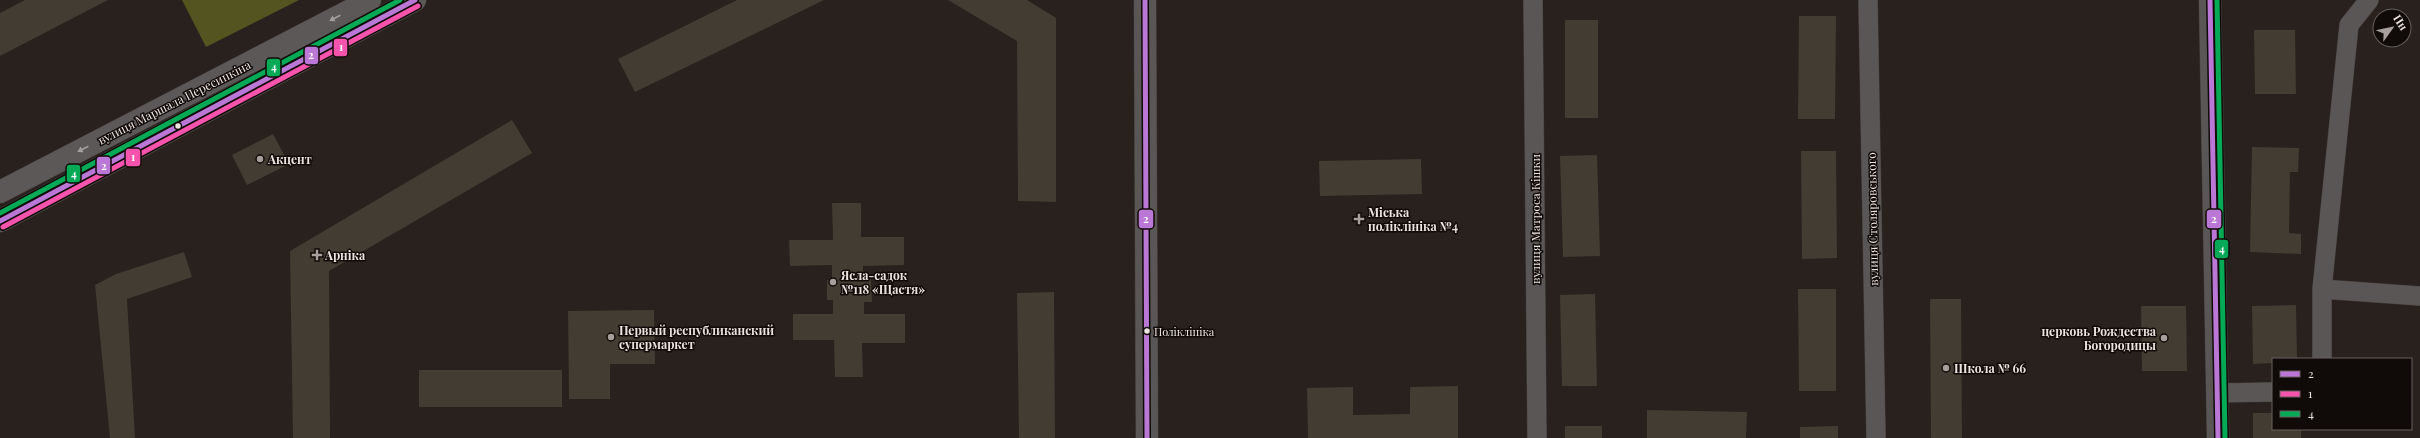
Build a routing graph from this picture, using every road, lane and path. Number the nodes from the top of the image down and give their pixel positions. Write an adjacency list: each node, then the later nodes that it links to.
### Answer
1 (370, 0): 8 (main road, вулиця Маршала Пересипкіна, one-way to 8)
2 (415, 0): 9 (main road, вулиця Маршала Пересипкіна)
3 (1145, 0): 15 (street)
4 (1533, 0): 16 (street, вулиця Матроса Кішки)
5 (1868, 0): 17 (street, вулиця Столяровського)
6 (2210, 0): 14 (street)
7 (2369, 0): 10 (street)
8 (0, 192)
9 (0, 221)
10 (2322, 288): 11 (street); 12 (street)
11 (2420, 296)
12 (2322, 358)
13 (2272, 392): 14 (street)
14 (2217, 393): 18 (street)
15 (1147, 438)
16 (1537, 438)
17 (1876, 438)
18 (2218, 438)

